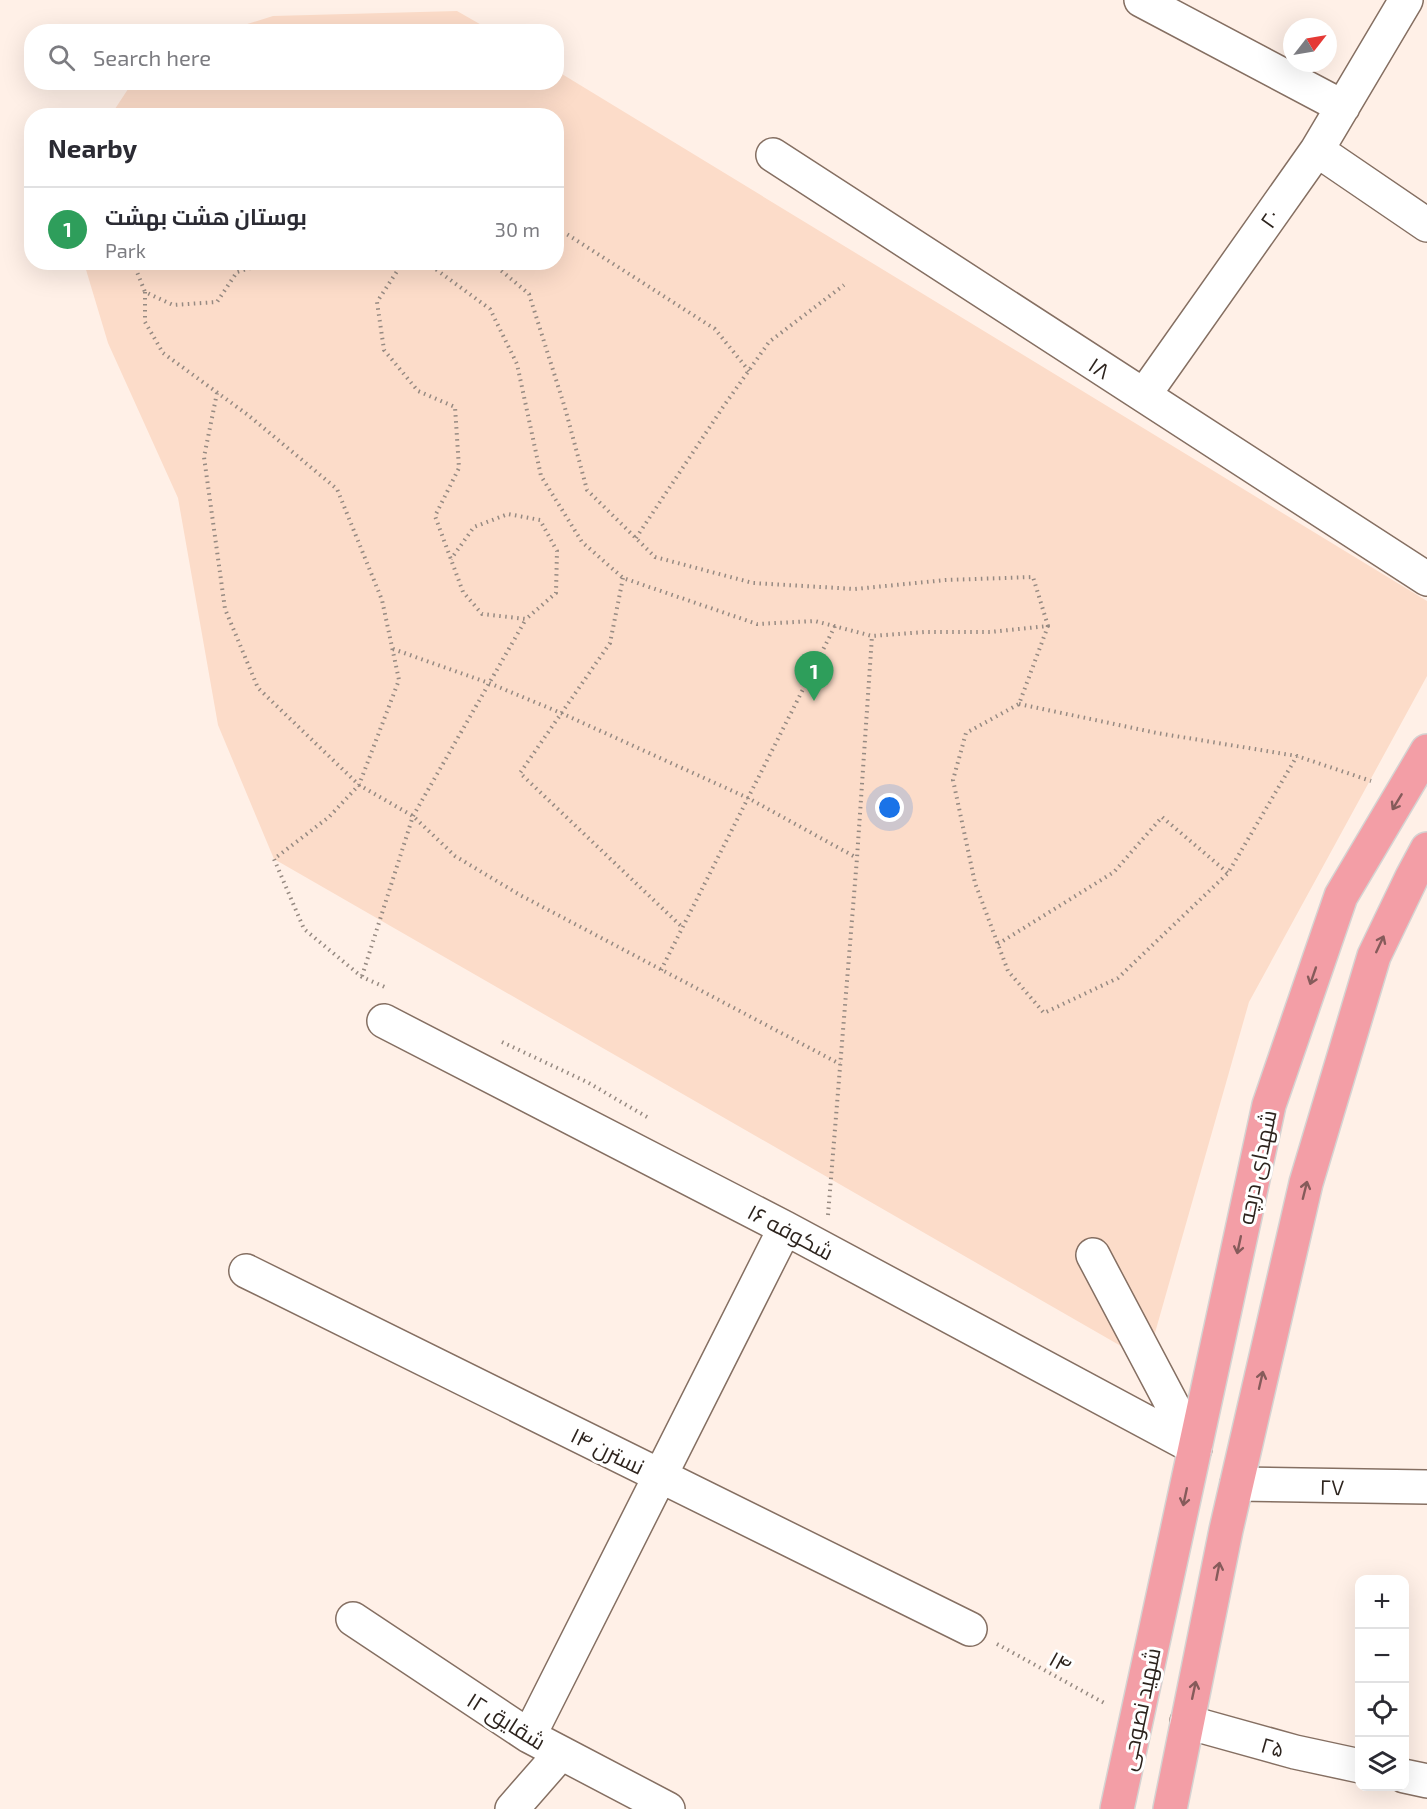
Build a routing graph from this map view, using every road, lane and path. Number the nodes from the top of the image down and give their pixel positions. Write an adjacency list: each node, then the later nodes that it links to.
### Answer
1 (1141, 0): 3 (street)
2 (1406, 0): 3 (street, ۲۰)
3 (1343, 107): 4 (street, ۲۰)
4 (1317, 150): 6 (street); 17 (street, ۲۰)
5 (772, 155): 17 (street, ۱۸)
6 (1427, 225)
7 (564, 233): 15 (path)
8 (136, 270): 14 (path)
9 (244, 270): 14 (path)
10 (398, 270): 19 (path)
11 (437, 270): 20 (path)
12 (500, 270): 18 (path)
13 (844, 285): 15 (path)
14 (145, 292): 16 (path)
15 (749, 371): 18 (path)
16 (217, 393): 26 (path); 32 (path)
17 (1143, 395): 21 (street, ۱۸)
18 (636, 538): 24 (path)
19 (451, 559): 22 (path); 22 (path)
20 (623, 578): 23 (path); 29 (path)
21 (1427, 579)
22 (526, 619): 27 (path)
23 (835, 626): 25 (path); 34 (path)
24 (1048, 627): 25 (path); 28 (path)
25 (872, 636): 37 (path)
26 (393, 649): 27 (path); 32 (path)
27 (489, 683): 29 (path); 35 (path)
28 (1019, 704): 31 (path); 40 (path)
29 (561, 713): 34 (path); 39 (path)
30 (1427, 752): 33 (main road, شهدای درچه)
31 (1297, 756): 33 (path); 38 (path)
32 (359, 785): 35 (path); 42 (path)
33 (1403, 792): 51 (main road, شهدای درچه, one-way to 51)
34 (748, 798): 37 (path); 39 (path)
35 (412, 816): 41 (path); 42 (path)
36 (1427, 849): 53 (main road, one-way to 36)
37 (857, 858): 45 (path)
38 (1228, 873): 40 (path); 40 (path)
39 (682, 927): 41 (path)
40 (998, 944)
41 (661, 969): 45 (path)
42 (362, 976): 43 (path)
43 (389, 1006): 48 (street, شکوفه ۱۶)
44 (501, 1042): 46 (path)
45 (840, 1064): 47 (path)
46 (657, 1123)
47 (827, 1222)
48 (785, 1227): 51 (street, شکوفه ۱۶); 52 (street)
49 (1094, 1255): 51 (street)
50 (246, 1271): 52 (street, نسترن ۱۴)
51 (1195, 1448): 55 (main road, شهدای درچه, one-way to 55)
52 (660, 1476): 58 (street, نسترن ۱۴); 61 (street)
53 (1237, 1484): 54 (street, ۲۷); 57 (main road, one-way to 53)
54 (1427, 1487)
55 (1161, 1609): 57 (main road); 59 (main road, شهید نصوحی)
56 (353, 1619): 61 (street, شقایق ۱۲)
57 (1207, 1628): 60 (main road, one-way to 57)
58 (970, 1629): 59 (path, ۱۴)
59 (1136, 1721): 68 (main road, شهید نصوحی)
60 (1187, 1722): 63 (street, ۲۵); 69 (main road)
61 (529, 1736): 62 (street, شقایق ۱۲)
62 (561, 1753): 66 (street); 67 (street, شقایق ۱۲)
63 (1355, 1765)
64 (1409, 1777): 65 (street)
65 (1427, 1781)
66 (512, 1809)
67 (668, 1809)
68 (1117, 1809)
69 (1170, 1809)

